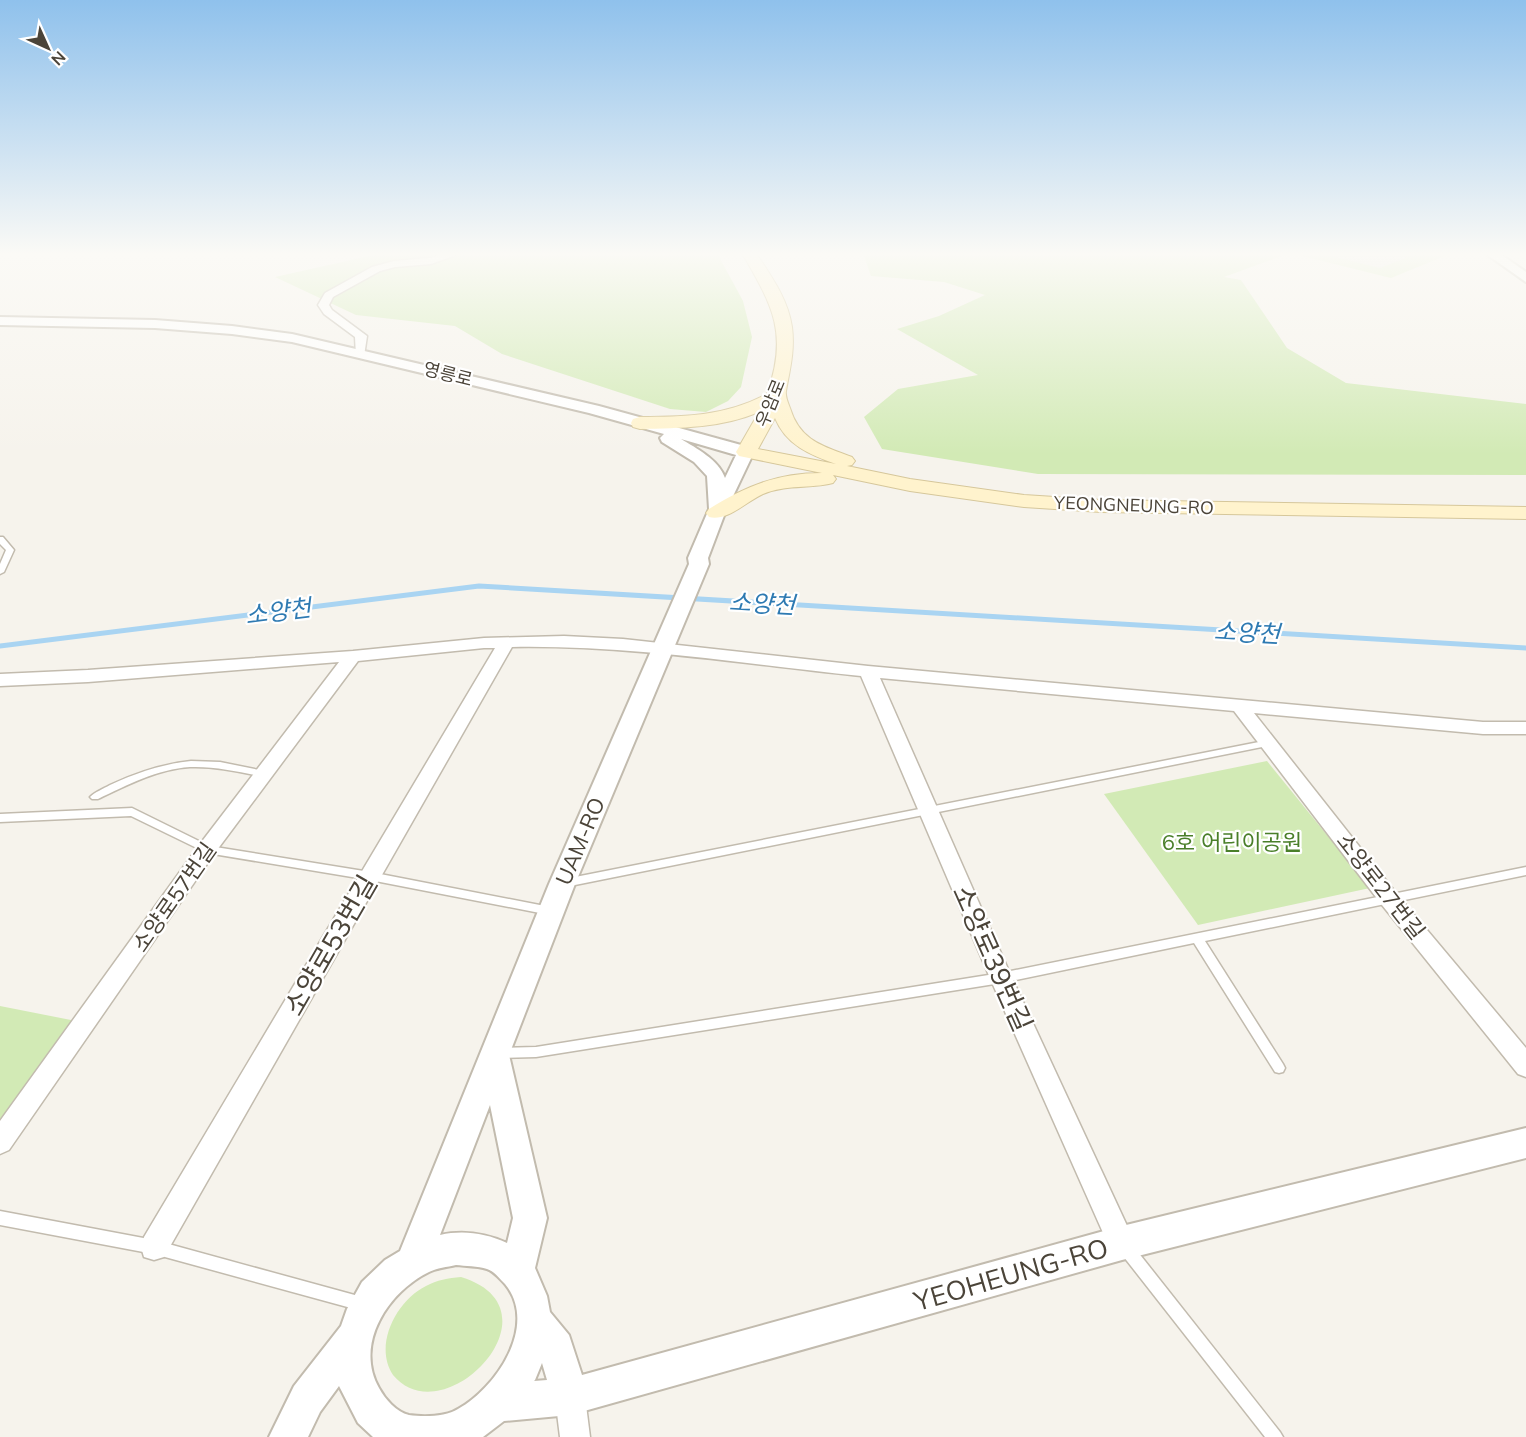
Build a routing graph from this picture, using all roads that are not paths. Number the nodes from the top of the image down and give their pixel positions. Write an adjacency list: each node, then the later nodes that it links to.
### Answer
1 (341, 320): 4 (street)
2 (782, 320): 5 (main road, 우암로)
3 (0, 321): 4 (street, 영릉로)
4 (360, 353): 6 (street, 영릉로)
5 (777, 396): 6 (main road); 7 (main road, 우암로); 8 (main road)
6 (640, 423): 7 (street, 영릉로); 9 (street)
7 (746, 452): 8 (main road, YEONGNEUNG-RO); 9 (street)
8 (910, 485): 9 (main road); 10 (main road, YEONGNEUNG-RO)
9 (716, 513): 13 (street, UAM-RO)
10 (1526, 513)
11 (0, 539): 12 (lane)
12 (0, 572)
13 (666, 640): 14 (street); 16 (street); 28 (street, UAM-RO)
14 (506, 643): 15 (street); 27 (street, 소양로53번길)
15 (353, 656): 17 (street); 21 (street, 소양로57번길)
16 (868, 671): 18 (street); 23 (street, 소양로39번길)
17 (0, 680)
18 (1238, 704): 19 (street); 20 (street, 소양로27번길)
19 (1526, 728)
20 (1269, 743): 23 (lane); 29 (street, 소양로27번길)
21 (264, 774): 22 (lane); 25 (street, 소양로57번길)
22 (94, 797)
23 (929, 811): 28 (lane); 32 (street, 소양로39번길)
24 (0, 818): 25 (lane)
25 (207, 849): 27 (lane); 36 (street, 소양로57번길)
26 (1526, 871): 29 (lane)
27 (370, 876): 30 (lane); 40 (street, 소양로53번길)
28 (562, 884): 30 (street, UAM-RO)
29 (1389, 899): 31 (lane); 34 (street, 소양로27번길)
30 (551, 911): 33 (street, UAM-RO)
31 (1197, 938): 32 (lane); 35 (lane)
32 (1001, 978): 33 (lane); 39 (street, 소양로39번길)
33 (494, 1053): 41 (street, UAM-RO); 42 (street)
34 (1526, 1066)
35 (1280, 1068)
36 (0, 1142)
37 (1526, 1143): 39 (street, YEOHEUNG-RO)
38 (0, 1218): 40 (lane)
39 (1122, 1243): 45 (street, YEOHEUNG-RO); 50 (lane)
40 (154, 1247): 44 (lane)
41 (413, 1260): 42 (street); 44 (street)
42 (517, 1270): 43 (street)
43 (534, 1320): 45 (street); 46 (street)
44 (361, 1321): 47 (street); 48 (street)
45 (570, 1397): 46 (street, YEOHEUNG-RO); 49 (street)
46 (497, 1404): 47 (street)
47 (398, 1435)
48 (288, 1437)
49 (575, 1437)
50 (1275, 1437)

